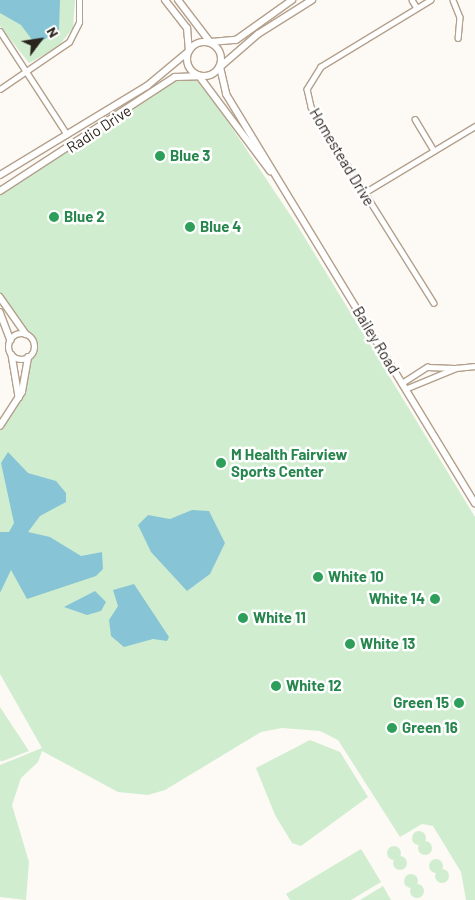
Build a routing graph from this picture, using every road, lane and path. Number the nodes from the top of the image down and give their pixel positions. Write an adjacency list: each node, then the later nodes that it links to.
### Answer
1 (79, 0): 15 (street)
2 (165, 0): 13 (main road)
3 (178, 0): 12 (main road)
4 (292, 0): 12 (main road)
5 (312, 0): 14 (main road)
6 (412, 0): 9 (street)
7 (431, 0): 9 (street, Homestead Drive)
8 (453, 0): 11 (street)
9 (417, 8): 25 (street, Homestead Drive)
10 (0, 31): 15 (street)
11 (458, 38)
12 (210, 42): 13 (main road); 14 (main road)
13 (189, 51): 16 (main road); 20 (main road, Radio Drive)
14 (220, 67): 16 (main road); 23 (main road, Bailey Road)
15 (28, 70): 17 (street); 20 (street)
16 (199, 76): 23 (main road, Bailey Road); 24 (main road, Radio Drive)
17 (0, 89)
18 (415, 118): 21 (street)
19 (475, 126): 21 (street)
20 (67, 134): 22 (main road, Radio Drive)
21 (434, 151): 25 (street)
22 (0, 175)
23 (276, 178): 35 (main road, Bailey Road)
24 (0, 191)
25 (364, 193): 27 (street, Homestead Drive)
26 (0, 297): 29 (street)
27 (434, 304)
28 (0, 312): 30 (street)
29 (28, 336): 30 (street); 32 (street)
30 (11, 340): 31 (street)
31 (12, 355): 32 (street); 36 (street)
32 (28, 358): 36 (street)
33 (475, 366): 34 (street)
34 (456, 368): 35 (street); 35 (street)
35 (404, 386): 38 (main road, Bailey Road)
36 (19, 397): 37 (street)
37 (0, 426)
38 (475, 503)

